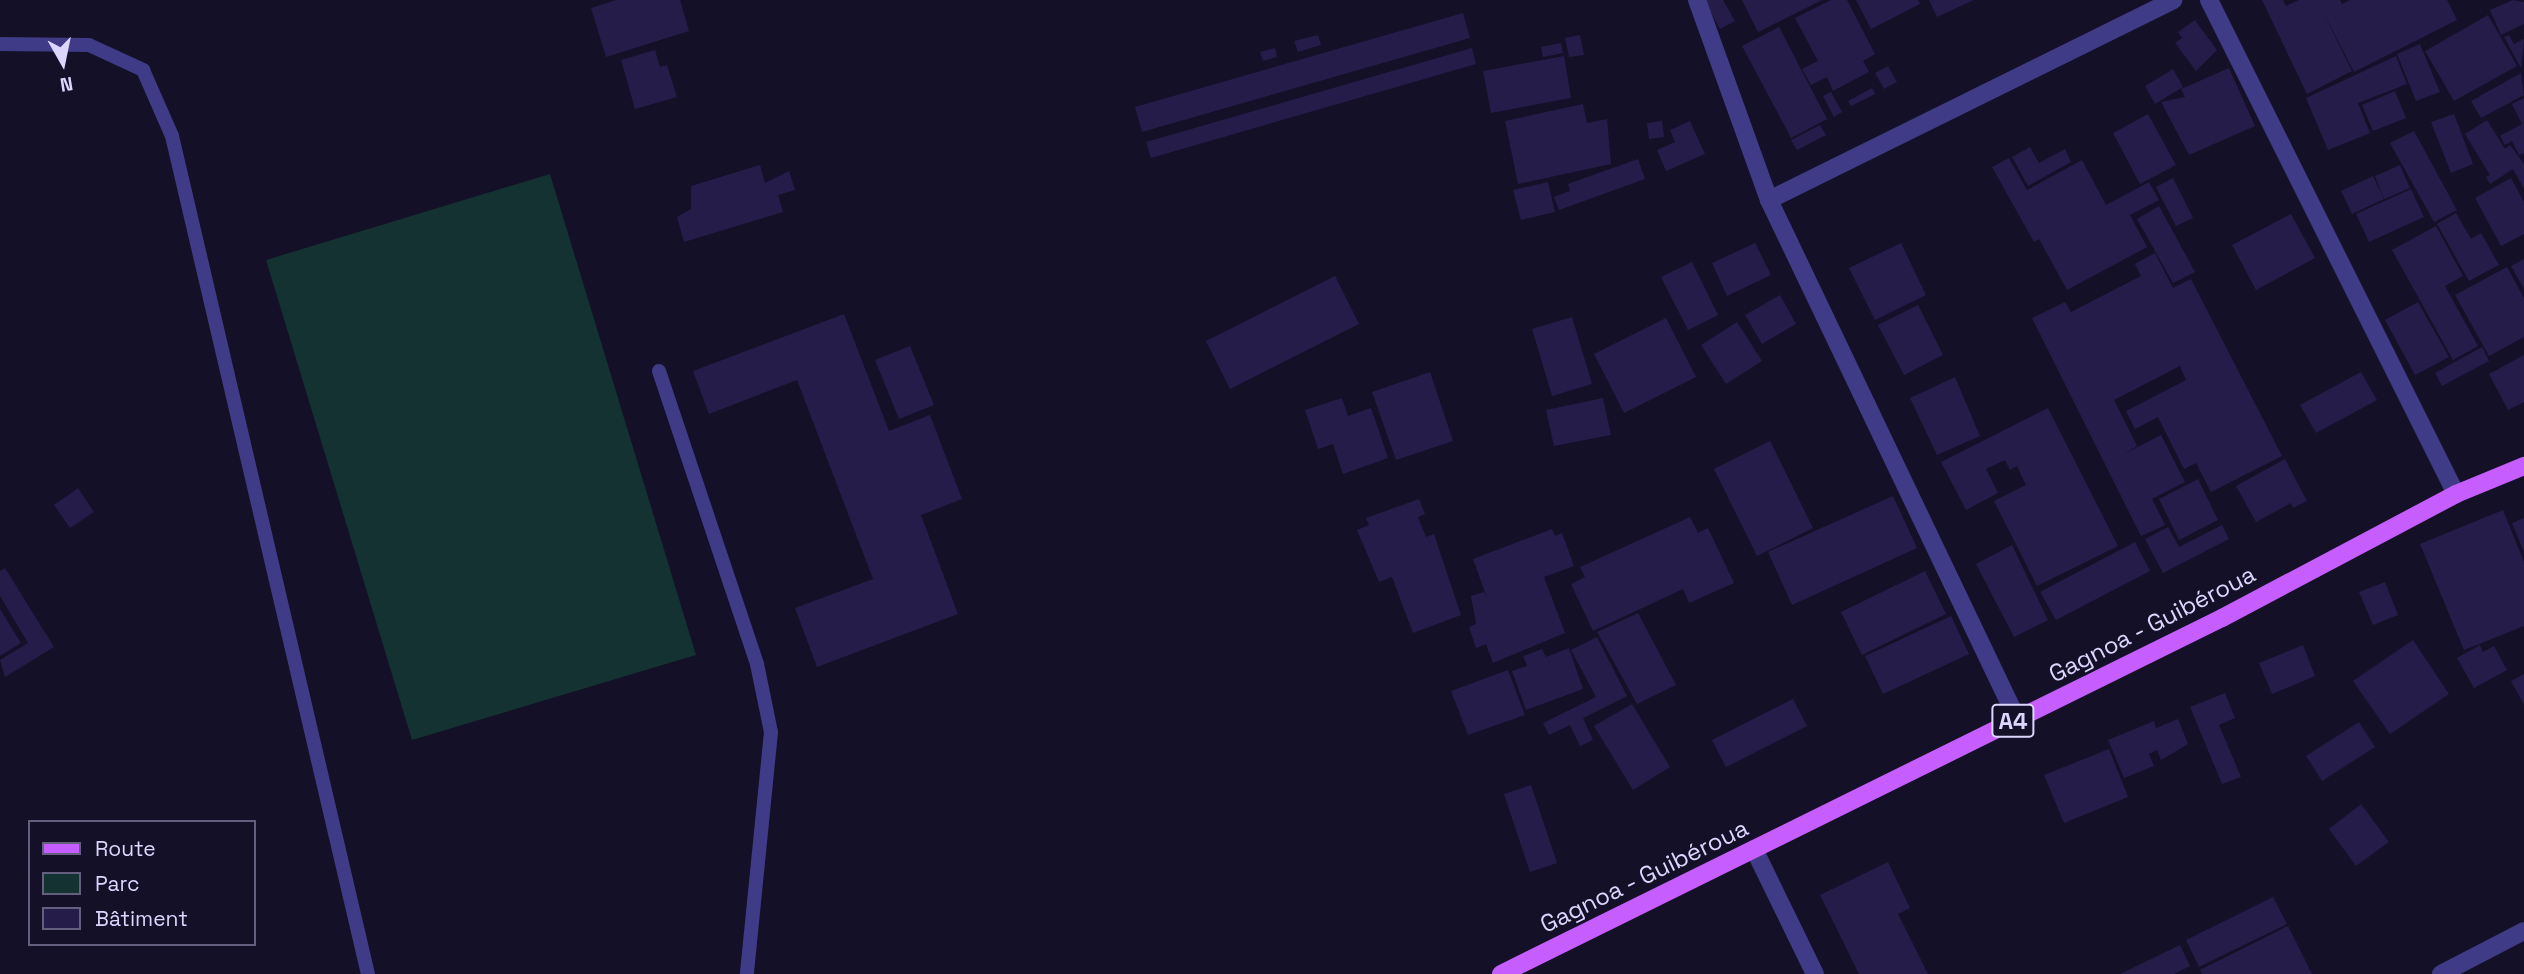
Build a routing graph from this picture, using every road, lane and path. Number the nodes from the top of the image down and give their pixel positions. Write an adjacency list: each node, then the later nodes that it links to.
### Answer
1 (1697, 0): 5 (street)
2 (2173, 0): 5 (street)
3 (2209, 0): 8 (street)
4 (0, 44): 12 (lane)
5 (1769, 200): 9 (street)
6 (659, 371): 13 (lane)
7 (2524, 466): 8 (main road, Gagnoa - Guibéroua / A4)
8 (2456, 494): 9 (main road, Gagnoa - Guibéroua / A4)
9 (2017, 719): 10 (main road, Gagnoa - Guibéroua / A4)
10 (1754, 849): 14 (main road, Gagnoa - Guibéroua / A4); 15 (street)
11 (2524, 931): 16 (street)
12 (368, 974)
13 (747, 974)
14 (1501, 974)
15 (1815, 974)
16 (2441, 974)

